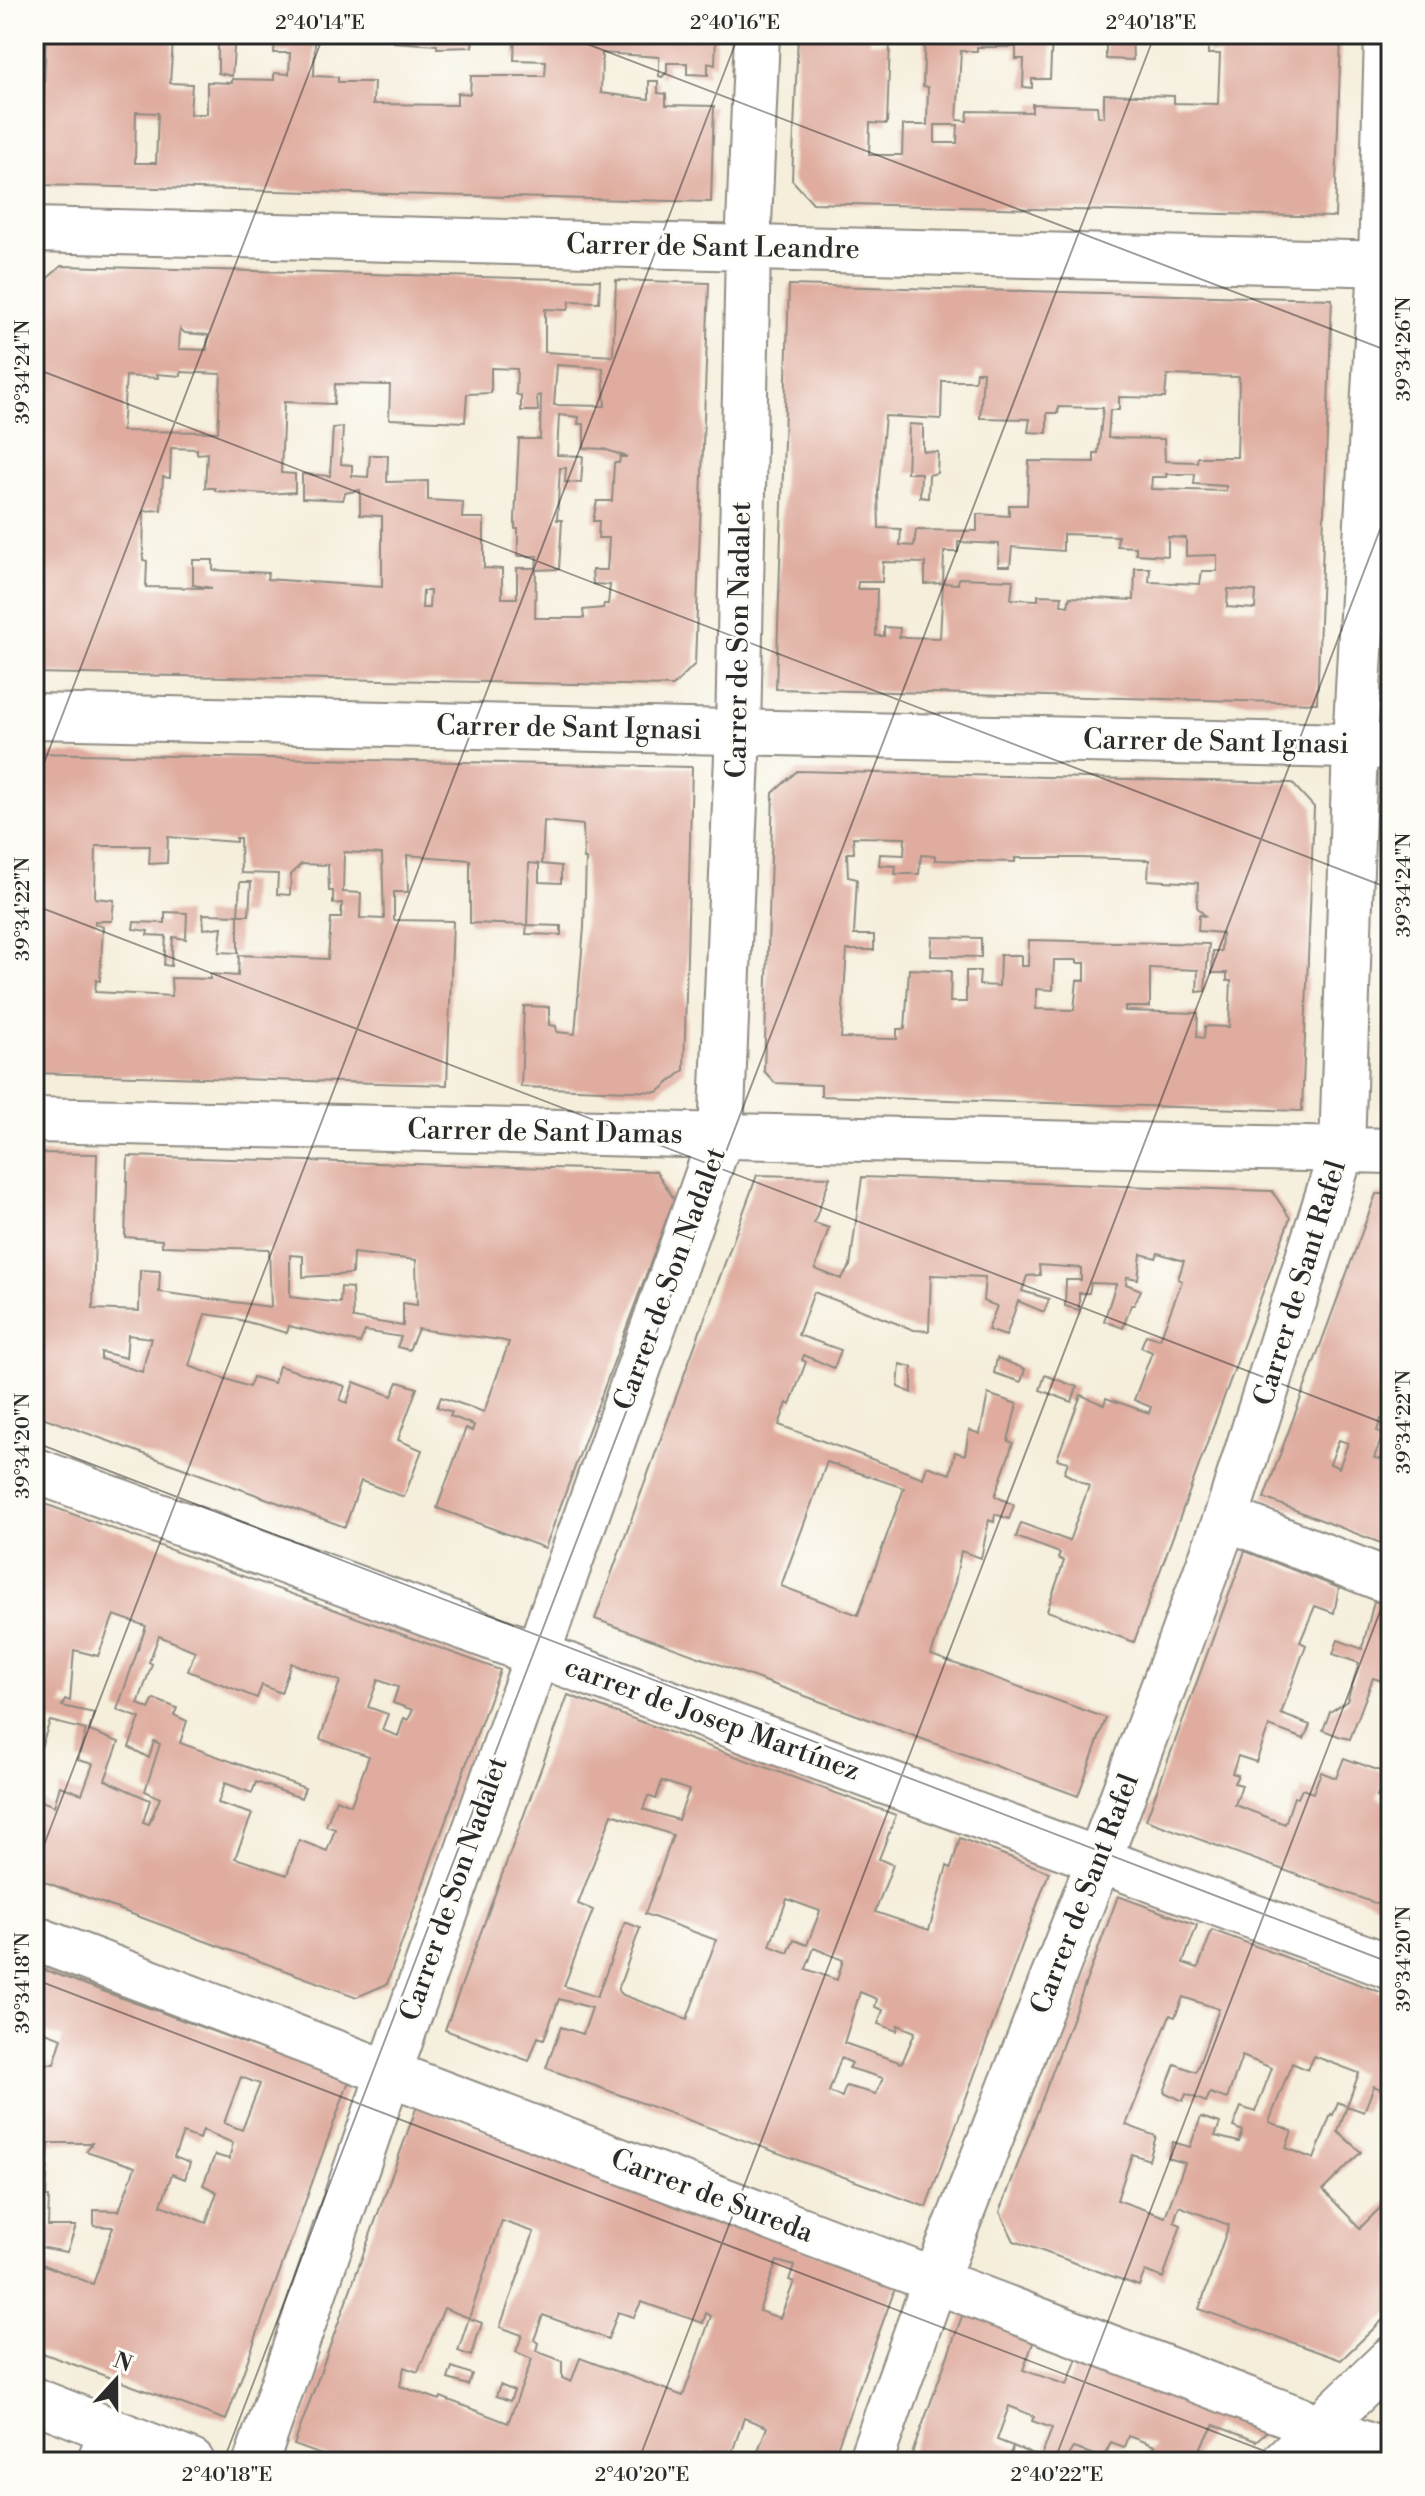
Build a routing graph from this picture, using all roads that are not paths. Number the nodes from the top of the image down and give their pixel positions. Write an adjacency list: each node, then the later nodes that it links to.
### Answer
1 (757, 34): 4 (street, Carrer de Son Nadalet)
2 (1387, 34): 5 (street, Carrer de Sant Rafel)
3 (34, 230): 4 (street, Carrer de Sant Leandre)
4 (748, 248): 5 (street, Carrer de Sant Leandre); 7 (street, Carrer de Son Nadalet)
5 (1386, 264): 8 (street, Carrer de Sant Rafel)
6 (34, 716): 7 (street, Carrer de Sant Ignasi)
7 (738, 732): 8 (street, Carrer de Sant Ignasi); 10 (street, Carrer de Son Nadalet)
8 (1373, 746): 11 (street, Carrer de Sant Rafel)
9 (34, 1120): 10 (street, Carrer de Sant Damas)
10 (721, 1136): 11 (street, Carrer de Sant Damas); 16 (street, Carrer de Son Nadalet)
11 (1342, 1150): 12 (street, Carrer de Sant Damas); 14 (street, Carrer de Sant Rafel)
12 (1391, 1151)
13 (34, 1470): 16 (street, carrer de Josep Martínez)
14 (1226, 1518): 15 (street); 17 (street, Carrer de Sant Rafel)
15 (1391, 1582)
16 (537, 1655): 17 (street, carrer de Josep Martínez); 20 (street, Carrer de Son Nadalet)
17 (1099, 1860): 19 (street, carrer de Josep Martínez); 21 (street, Carrer de Sant Rafel)
18 (34, 1938): 20 (street, Carrer de Sureda)
19 (1391, 1967)
20 (389, 2073): 21 (street, Carrer de Sureda); 28 (street, Carrer de Son Nadalet)
21 (935, 2281): 24 (street, Carrer de Sureda); 29 (street, Carrer de Sant Rafel)
22 (1391, 2359): 24 (street)
23 (34, 2400): 25 (street)
24 (1319, 2426): 26 (street, Carrer de Sureda); 30 (street)
25 (105, 2446): 27 (street)
26 (1391, 2454)
27 (192, 2462)
28 (256, 2462)
29 (870, 2462)
30 (1283, 2462)

